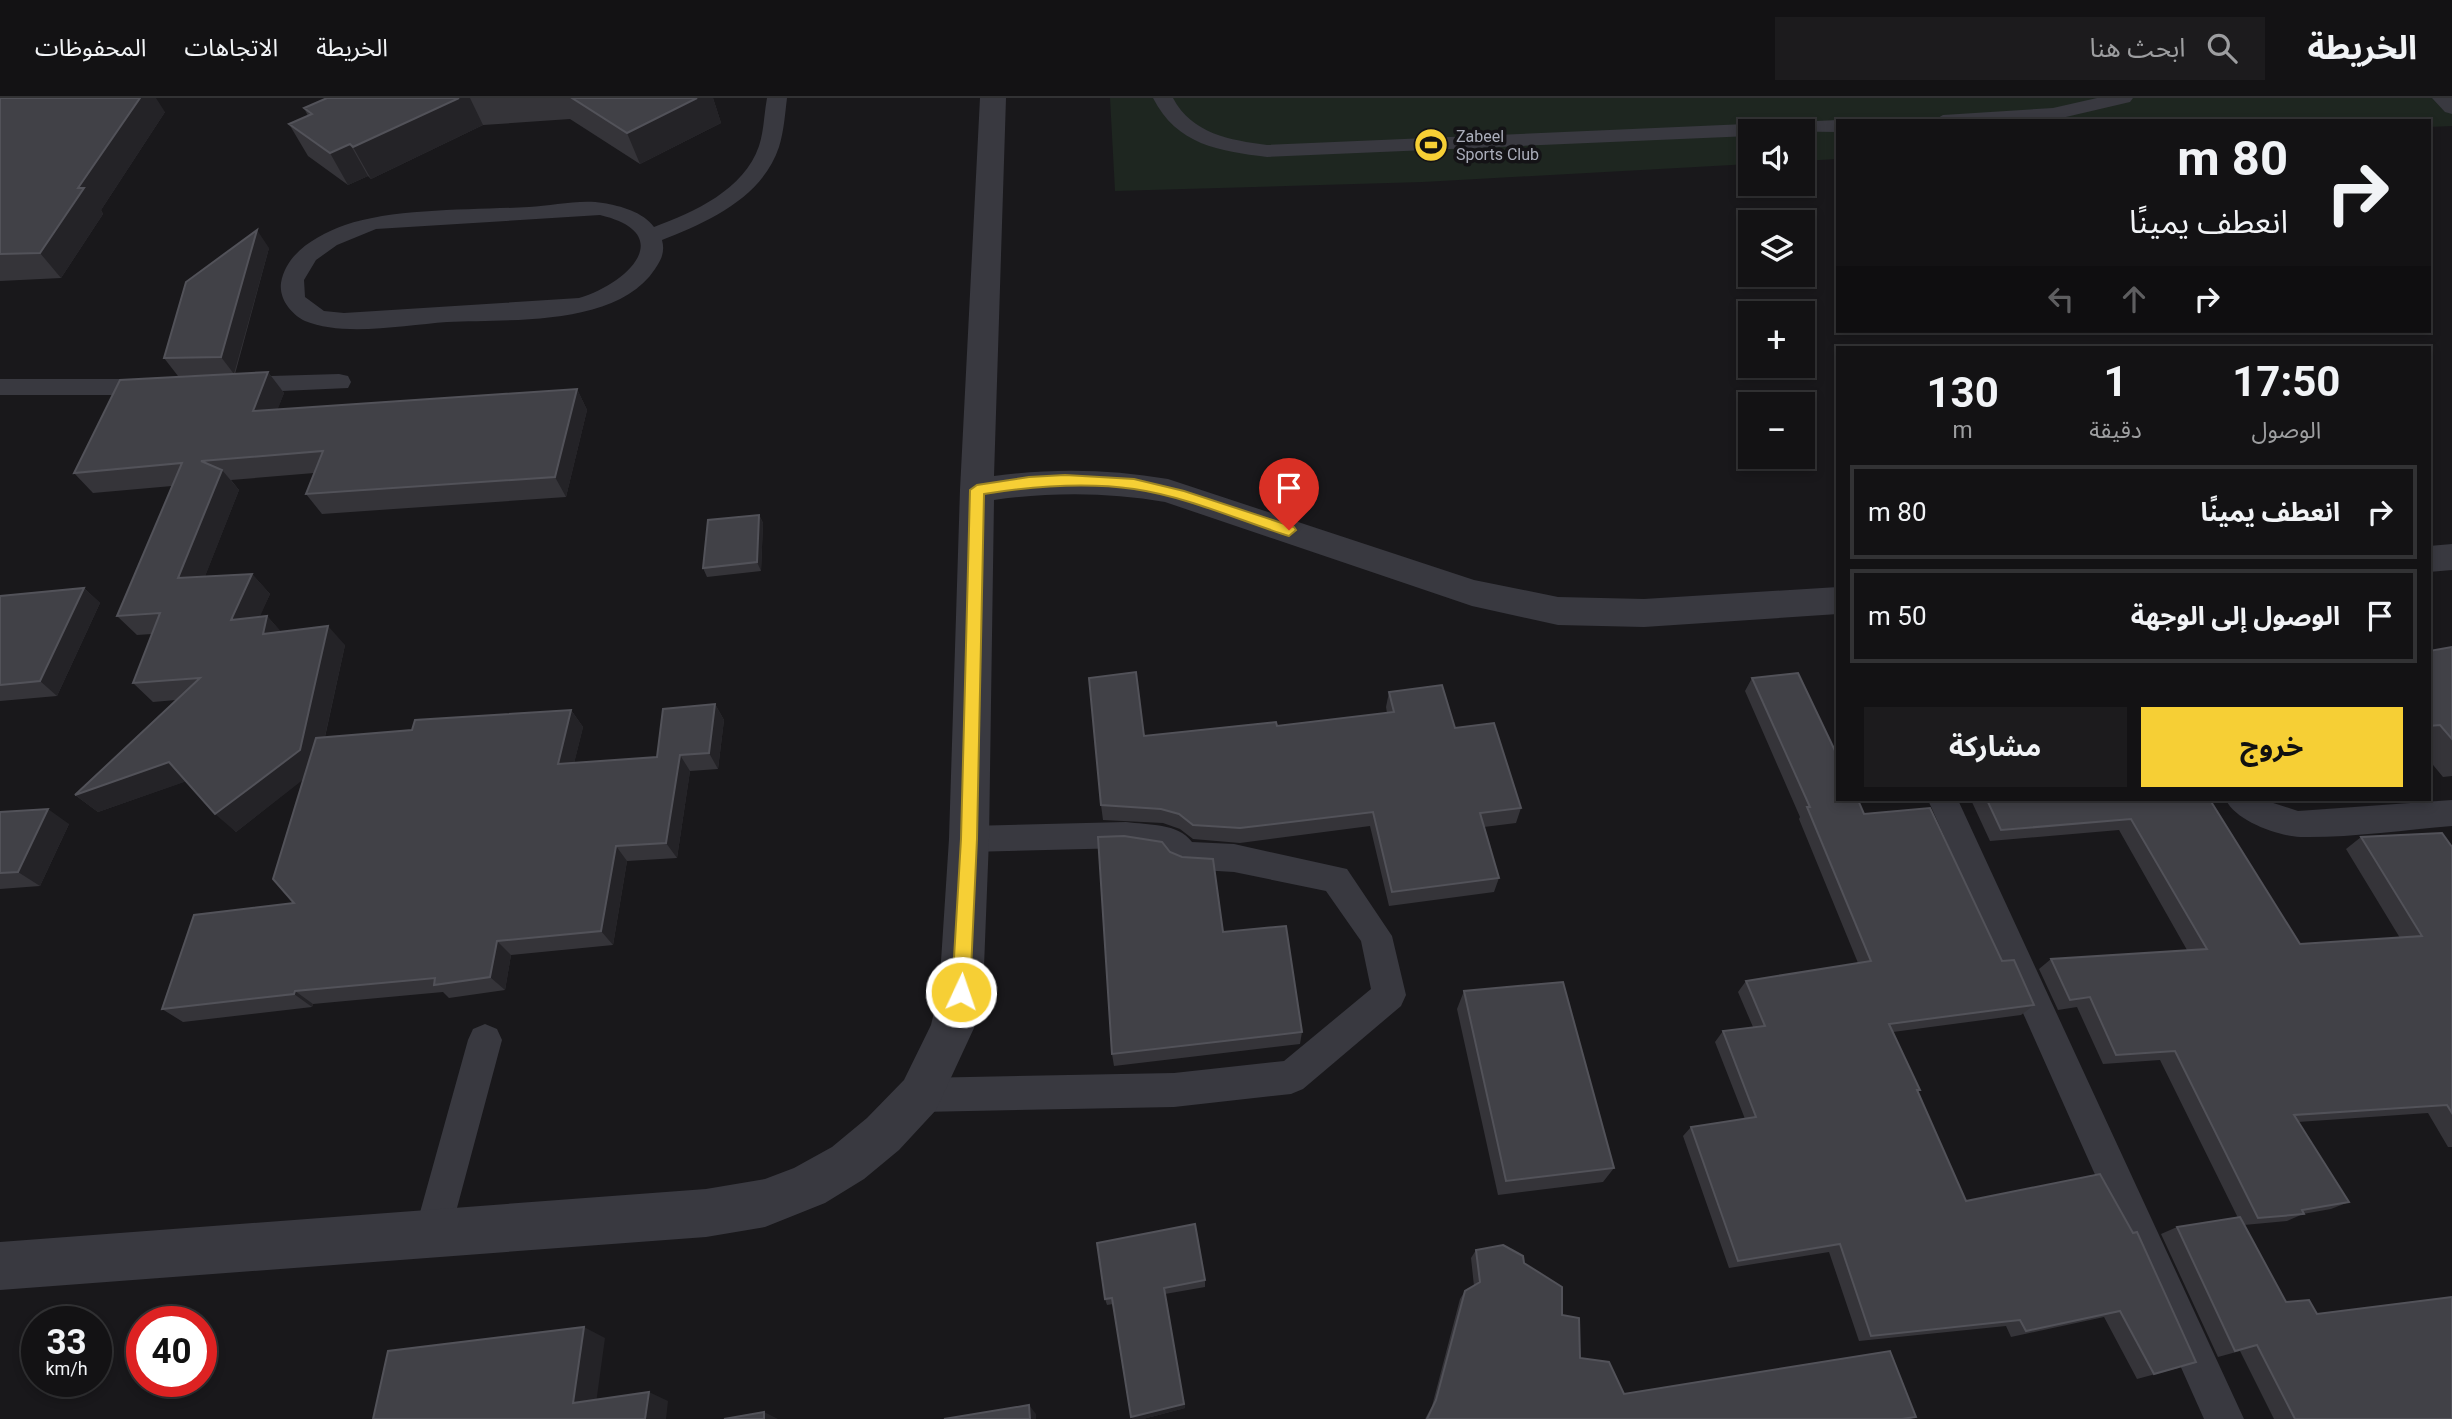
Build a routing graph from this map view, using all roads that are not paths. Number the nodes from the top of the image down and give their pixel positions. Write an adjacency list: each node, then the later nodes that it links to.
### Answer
1 (777, 98): 9 (lane)
2 (993, 98): 14 (street)
3 (1163, 98): 8 (lane)
4 (2123, 98): 7 (lane)
5 (2442, 98): 6 (lane)
6 (2452, 108)
7 (1974, 119)
8 (1836, 126)
9 (651, 236): 9 (lane)
10 (339, 382): 12 (lane)
11 (186, 386): 13 (lane)
12 (213, 386)
13 (0, 387)
14 (977, 490): 17 (street); 21 (street)
15 (2452, 557): 16 (street)
16 (2431, 559)
17 (1836, 600)
18 (1944, 801): 26 (lane)
19 (2242, 801): 20 (lane)
20 (2452, 813)
21 (969, 839): 23 (street); 23 (lane)
22 (485, 1040): 24 (lane)
23 (920, 1095): 24 (street)
24 (432, 1234): 25 (street)
25 (0, 1266)
26 (2224, 1419)

